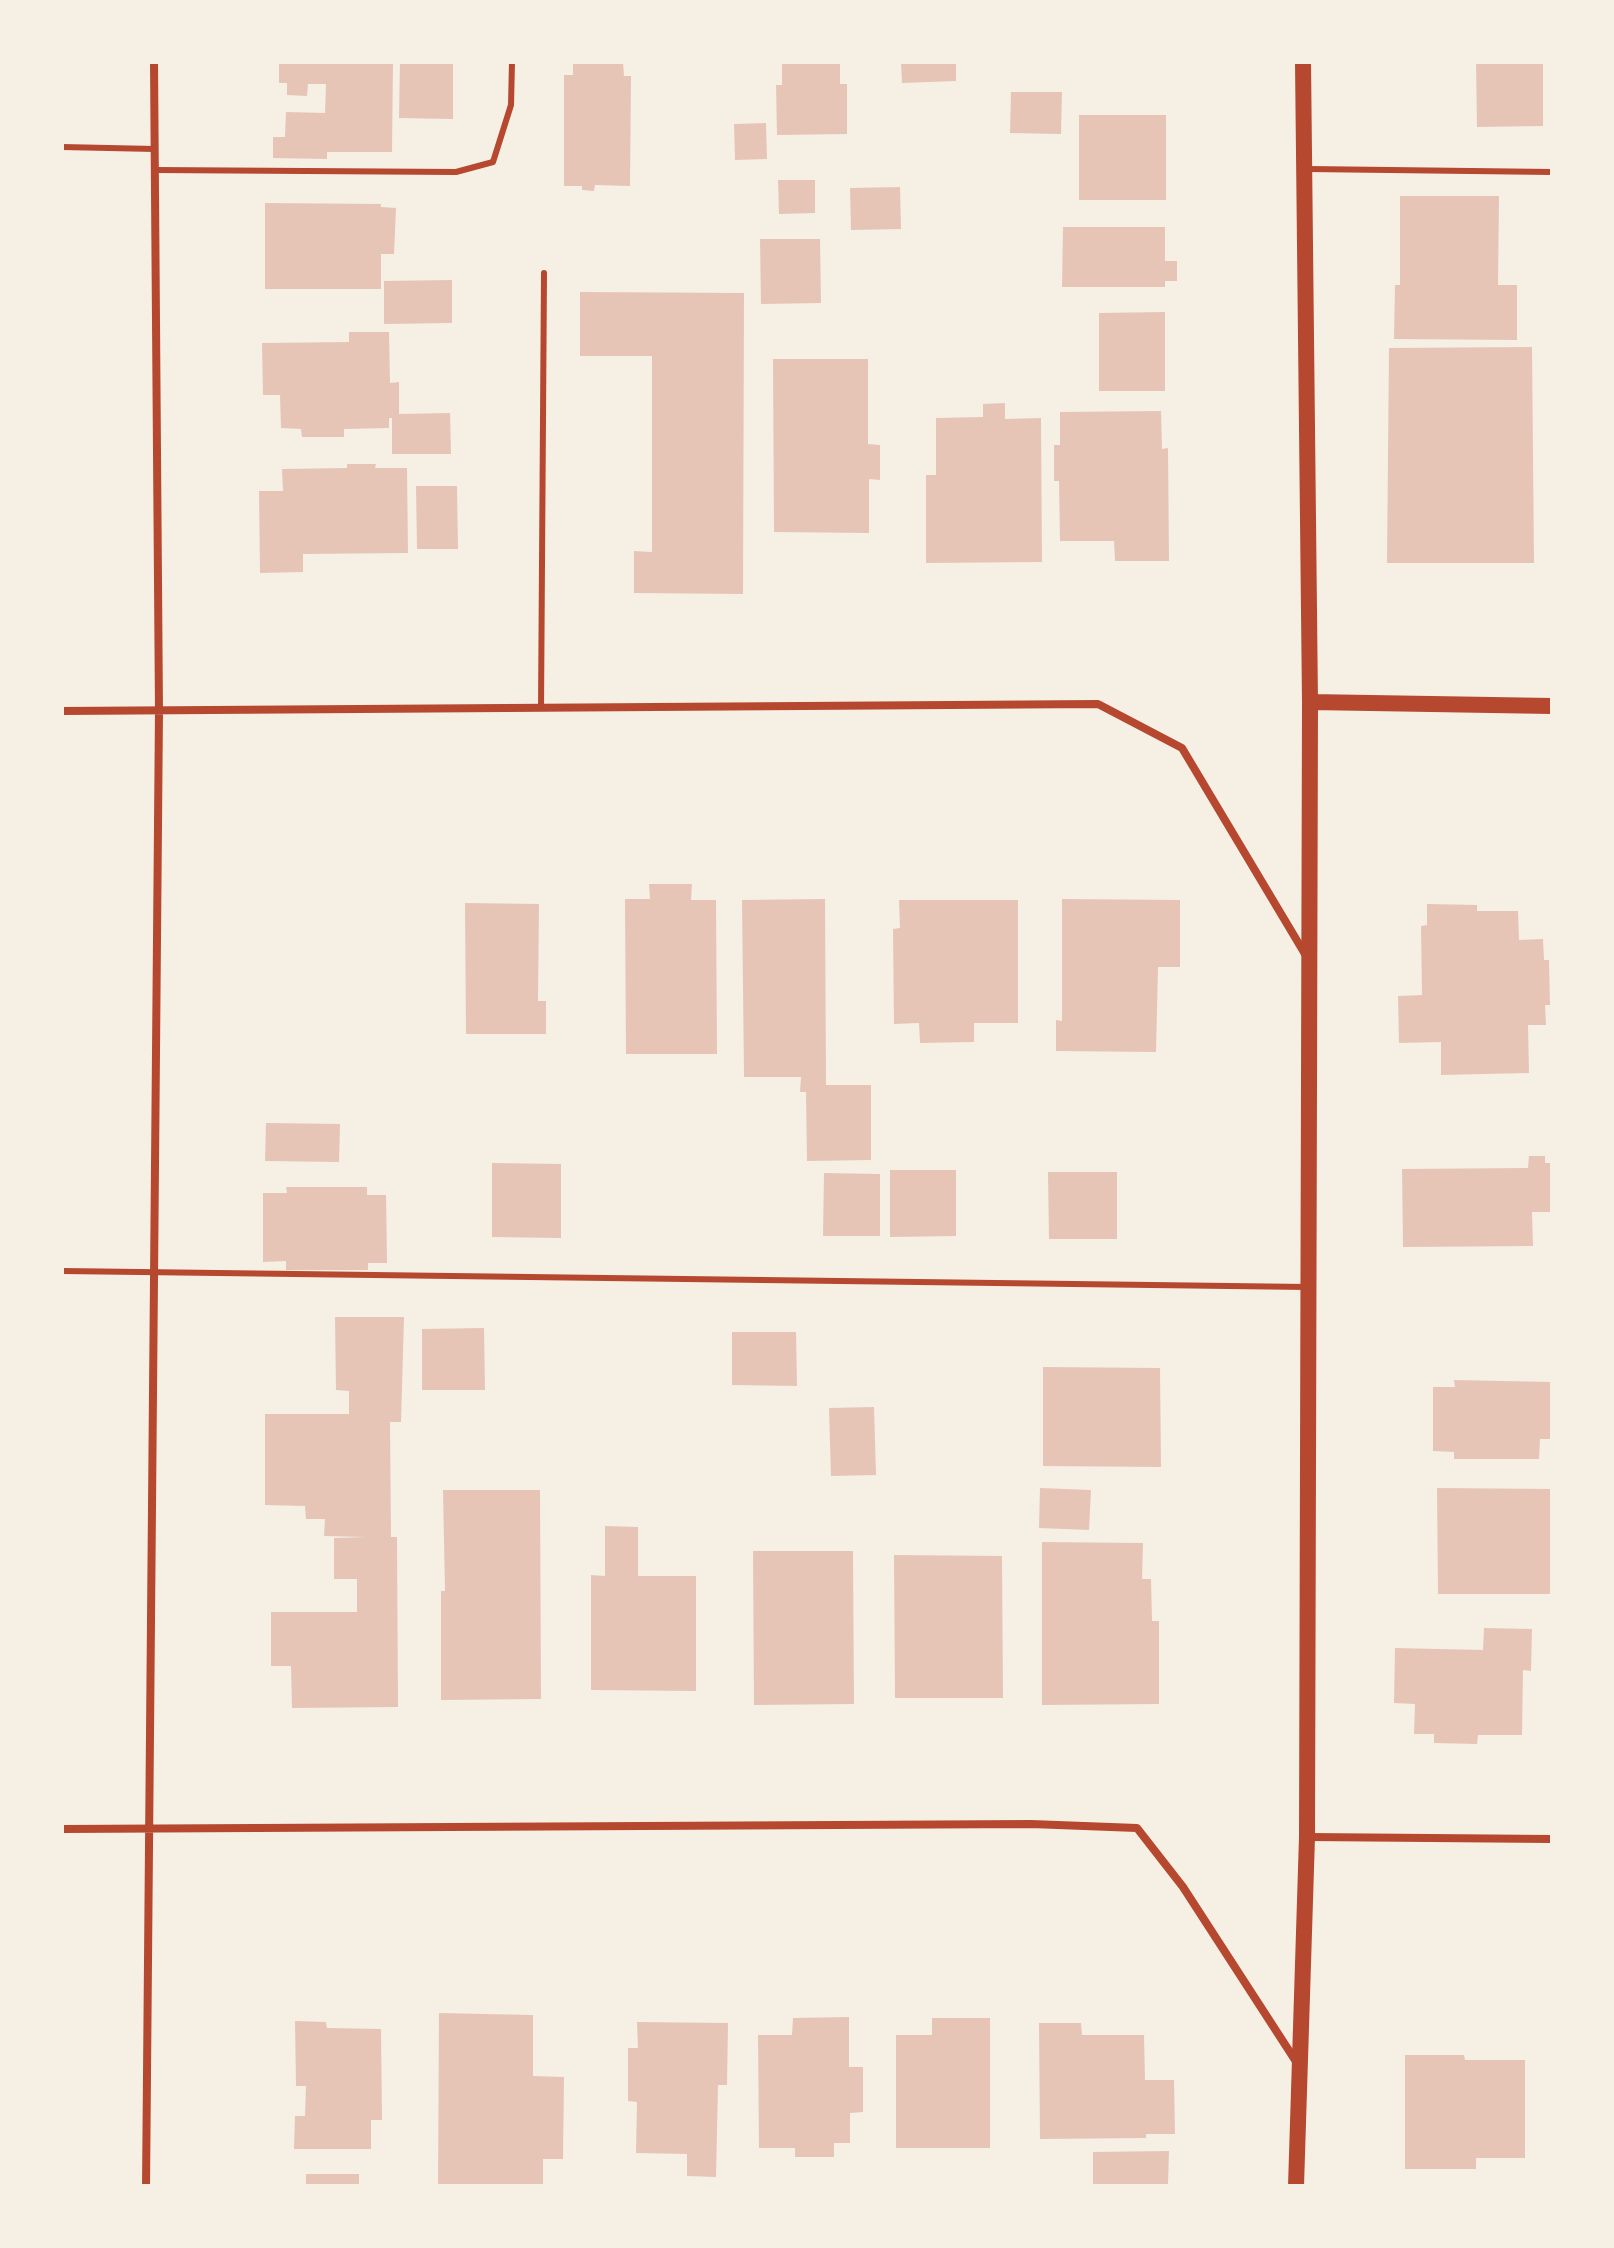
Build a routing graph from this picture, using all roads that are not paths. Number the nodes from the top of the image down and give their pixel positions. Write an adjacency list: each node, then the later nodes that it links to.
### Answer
1 (154, 62): 5 (street)
2 (512, 62): 7 (lane)
3 (1303, 62): 6 (main road)
4 (62, 147): 5 (lane)
5 (155, 149): 7 (street)
6 (1304, 169): 8 (lane); 10 (main road)
7 (155, 170): 14 (street)
8 (1552, 172)
9 (544, 273): 12 (lane)
10 (1310, 702): 11 (main road); 15 (main road)
11 (1552, 706)
12 (541, 708): 14 (street); 15 (street)
13 (62, 711): 14 (street)
14 (159, 711): 17 (street)
15 (1308, 959): 18 (main road)
16 (62, 1271): 17 (lane)
17 (154, 1272): 18 (lane); 19 (street)
18 (1307, 1287): 21 (main road)
19 (151, 1828): 20 (street); 23 (street); 24 (street)
20 (62, 1829)
21 (1307, 1837): 22 (street); 23 (main road)
22 (1552, 1839)
23 (1298, 2064): 25 (main road)
24 (146, 2186)
25 (1296, 2186)

